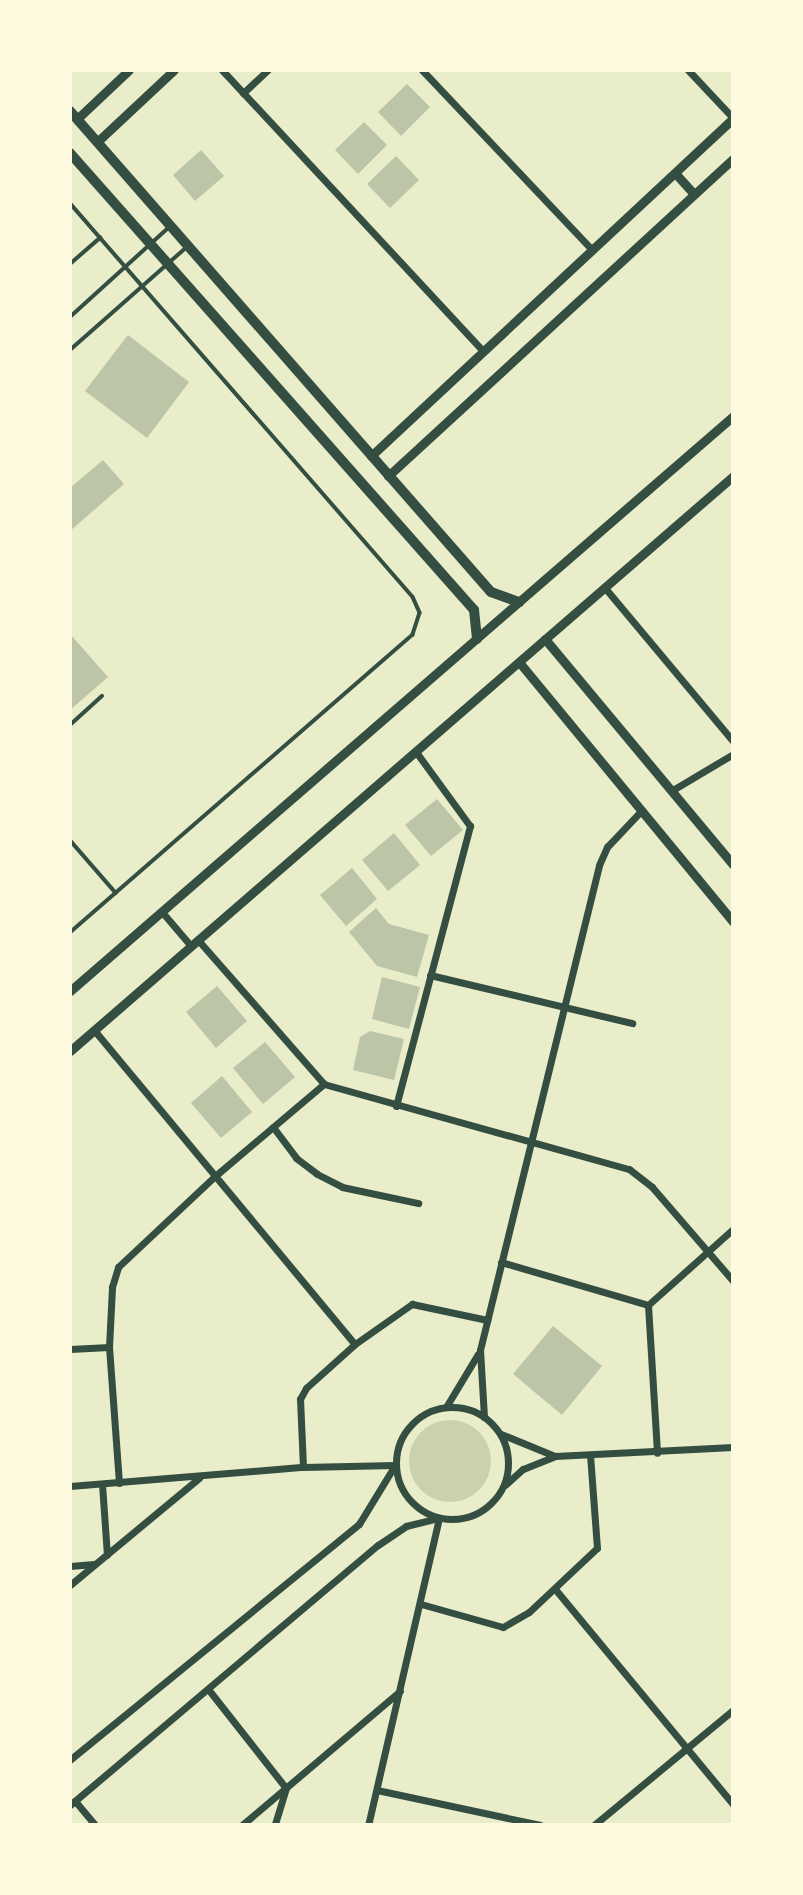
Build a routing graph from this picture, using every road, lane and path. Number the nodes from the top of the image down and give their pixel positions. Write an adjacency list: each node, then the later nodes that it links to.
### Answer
1 (129, 70): 8 (street)
2 (174, 70): 10 (street)
3 (222, 70): 7 (street)
4 (268, 70): 7 (street)
5 (422, 70): 20 (street)
6 (688, 70): 9 (street)
7 (243, 93): 27 (street)
8 (73, 115): 10 (main road)
9 (733, 118): 13 (street)
10 (97, 142): 16 (main road)
11 (70, 153): 18 (main road)
12 (733, 159): 14 (street)
13 (675, 173): 14 (street); 20 (street)
14 (694, 194): 32 (street)
15 (70, 203): 17 (lane)
16 (170, 226): 18 (lane); 19 (main road)
17 (100, 238): 21 (lane); 23 (lane)
18 (150, 245): 22 (main road); 23 (lane)
19 (188, 247): 22 (lane); 31 (main road)
20 (592, 250): 27 (street)
21 (70, 264)
22 (167, 265): 24 (lane); 36 (main road)
23 (125, 268): 24 (lane); 25 (lane)
24 (141, 287): 26 (lane); 48 (lane)
25 (70, 317)
26 (70, 349)
27 (484, 351): 31 (street)
28 (70, 374): 29 (lane)
29 (70, 382)
30 (733, 416): 35 (street)
31 (371, 456): 32 (main road)
32 (388, 476): 35 (main road)
33 (733, 476): 34 (street)
34 (605, 588): 37 (street); 41 (street)
35 (519, 602): 36 (street)
36 (477, 639): 49 (street)
37 (545, 639): 38 (street); 44 (street)
38 (519, 662): 42 (street); 45 (street)
39 (102, 696): 40 (lane)
40 (70, 725)
41 (733, 741)
42 (416, 751): 52 (street); 53 (street)
43 (733, 754): 44 (street)
44 (671, 791): 47 (street)
45 (641, 811): 50 (street); 55 (street)
46 (70, 840): 48 (lane)
47 (733, 865)
48 (116, 893): 51 (lane)
49 (162, 912): 52 (street); 54 (street)
50 (733, 922)
51 (70, 933)
52 (195, 943): 57 (street); 59 (street)
53 (430, 975): 55 (street); 60 (street)
54 (70, 991)
55 (564, 1009): 56 (street); 62 (street)
56 (632, 1023)
57 (94, 1030): 58 (street); 63 (street)
58 (70, 1051)
59 (324, 1084): 60 (street); 61 (street)
60 (396, 1106): 62 (street)
61 (273, 1127): 63 (street); 64 (street)
62 (531, 1143): 66 (street); 67 (street)
63 (215, 1176): 71 (street); 72 (street)
64 (418, 1203)
65 (733, 1229): 66 (street)
66 (708, 1253): 68 (street); 69 (street)
67 (501, 1262): 69 (street); 70 (street)
68 (733, 1281)
69 (648, 1305): 79 (street)
70 (487, 1320): 71 (street); 74 (street)
71 (355, 1345): 83 (street)
72 (109, 1347): 73 (street); 85 (street)
73 (70, 1349)
74 (480, 1350): 75 (street); 76 (street)
75 (446, 1407): 76 (street); 82 (street)
76 (484, 1417): 77 (street)
77 (500, 1434): 81 (street); 88 (street)
78 (733, 1447): 79 (street)
79 (657, 1452): 80 (street)
80 (590, 1455): 81 (street); 94 (street)
81 (555, 1457): 88 (street)
82 (395, 1465): 83 (street); 89 (street); 100 (street)
83 (303, 1467): 84 (street)
84 (200, 1478): 85 (street); 90 (street)
85 (119, 1483): 86 (street)
86 (102, 1484): 87 (street); 90 (street)
87 (70, 1486)
88 (502, 1488): 89 (street)
89 (439, 1518): 95 (street); 96 (street)
90 (107, 1555): 91 (street)
91 (96, 1564): 92 (street); 93 (street)
92 (70, 1566)
93 (70, 1586)
94 (555, 1589): 95 (street); 99 (street)
95 (421, 1604): 97 (street)
96 (208, 1689): 101 (street); 103 (street)
97 (400, 1691): 101 (street); 102 (street)
98 (733, 1710): 99 (street)
99 (687, 1749): 104 (street); 111 (street)
100 (70, 1760)
101 (286, 1788): 107 (street); 108 (street)
102 (377, 1790): 105 (street); 109 (street)
103 (72, 1803): 106 (street)
104 (733, 1804)
105 (503, 1821): 110 (street)
106 (95, 1825)
107 (242, 1825)
108 (275, 1825)
109 (368, 1825)
110 (540, 1825)
111 (594, 1825)

